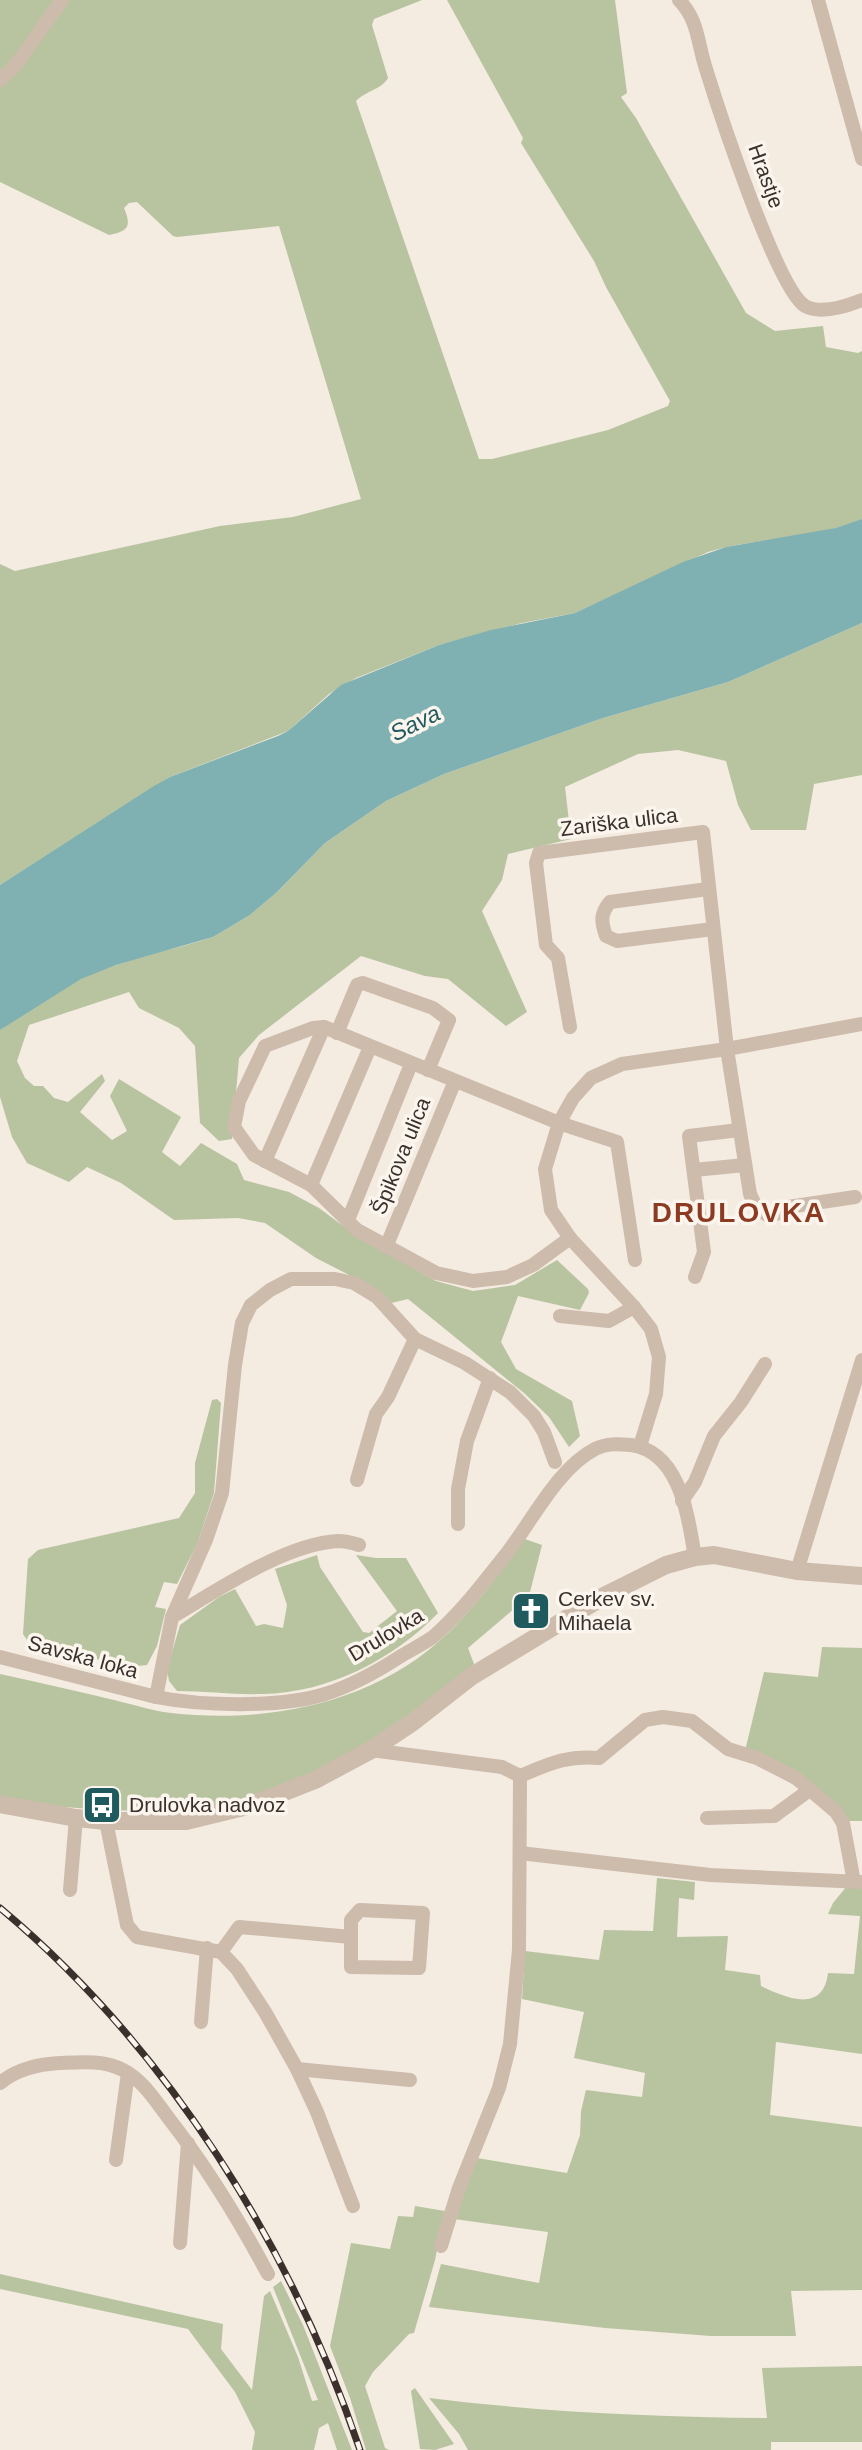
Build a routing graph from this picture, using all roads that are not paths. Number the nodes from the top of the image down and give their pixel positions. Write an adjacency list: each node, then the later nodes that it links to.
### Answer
1 (62, 0): 4 (street)
2 (679, 0): 6 (street, Hrastje)
3 (818, 0): 5 (street)
4 (0, 80)
5 (862, 159)
6 (862, 300)
7 (708, 889): 8 (street, Zariška ulica); 8 (street); 10 (street, Zariška ulica)
8 (713, 929): 13 (street, Zariška ulica)
9 (862, 1024): 13 (street)
10 (570, 1027)
11 (330, 1030): 12 (street, Špikova ulica); 15 (street, Špikova ulica); 19 (street, Špikova ulica); 19 (street, Špikova ulica)
12 (370, 1047): 14 (street, Špikova ulica); 22 (street)
13 (727, 1049): 17 (street); 18 (street, Zariška ulica)
14 (411, 1063): 15 (street, Špikova ulica); 24 (street, Špikova ulica)
15 (428, 1070): 16 (street, Špikova ulica)
16 (454, 1081): 17 (street, Špikova ulica); 26 (street, Špikova ulica)
17 (559, 1123): 25 (street); 27 (street, Špikova ulica)
18 (739, 1130): 20 (street, Zariška ulica); 21 (street)
19 (265, 1161): 22 (street, Špikova ulica)
20 (745, 1165): 21 (street); 23 (street, Zariška ulica)
21 (694, 1170): 28 (street)
22 (311, 1185): 24 (street, Špikova ulica)
23 (855, 1197)
24 (348, 1220): 26 (street, Špikova ulica)
25 (570, 1238): 26 (street, Špikova ulica); 29 (street)
26 (386, 1247)
27 (635, 1260)
28 (695, 1277)
29 (634, 1307): 30 (street); 35 (street)
30 (560, 1316)
31 (415, 1339): 34 (street); 37 (street); 44 (street)
32 (862, 1360): 42 (street)
33 (765, 1364): 38 (street)
34 (491, 1378): 36 (street); 39 (street)
35 (640, 1447): 38 (street); 46 (street, Drulovka)
36 (555, 1462)
37 (357, 1480)
38 (682, 1501): 41 (street)
39 (458, 1524)
40 (359, 1545): 44 (street)
41 (695, 1557): 42 (street); 47 (street)
42 (797, 1571): 43 (street)
43 (862, 1576)
44 (172, 1617): 46 (street)
45 (0, 1657): 46 (street, Savska loka)
46 (156, 1697)
47 (371, 1750): 48 (street); 53 (street)
48 (520, 1776): 49 (street); 54 (street)
49 (808, 1791): 52 (street); 55 (street)
50 (0, 1804): 51 (street)
51 (76, 1818): 53 (street); 56 (street)
52 (707, 1818)
53 (106, 1821): 58 (street)
54 (520, 1853): 55 (street); 68 (street)
55 (858, 1882)
56 (71, 1890)
57 (351, 1937): 57 (street); 58 (street)
58 (214, 1950): 59 (street); 60 (street)
59 (201, 2022)
60 (297, 2069): 62 (street); 66 (street)
61 (128, 2073): 63 (street); 64 (street); 65 (street)
62 (410, 2080)
63 (0, 2082)
64 (188, 2143): 67 (street); 69 (street)
65 (116, 2160)
66 (354, 2206)
67 (180, 2243)
68 (441, 2246)
69 (268, 2274)

